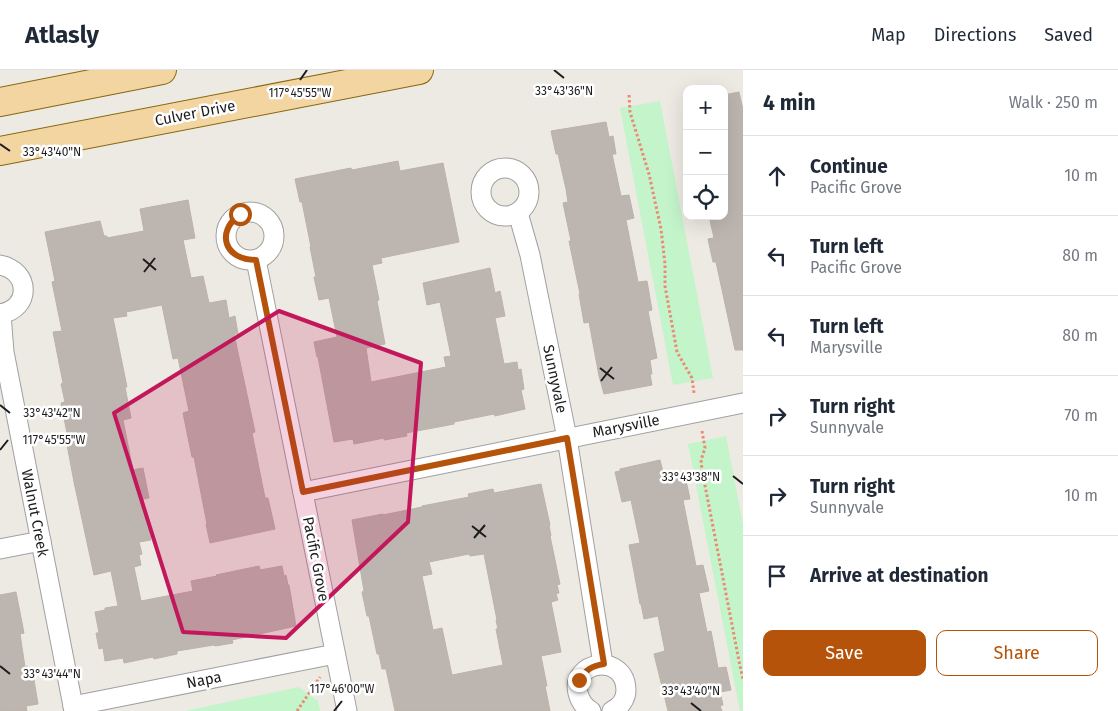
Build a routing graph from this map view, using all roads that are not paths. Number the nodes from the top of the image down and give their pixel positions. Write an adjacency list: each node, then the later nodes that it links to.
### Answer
1 (162, 70): 3 (main road)
2 (419, 70): 4 (main road, Culver Drive)
3 (0, 102)
4 (0, 151)
5 (518, 213): 10 (street, Sunnyvale)
6 (256, 260): 11 (street, Pacific Grove)
7 (0, 265): 8 (street, Walnut Creek)
8 (1, 314): 12 (street, Walnut Creek)
9 (743, 402): 10 (street, Marysville)
10 (567, 438): 11 (street, Marysville); 15 (street, Sunnyvale)
11 (303, 492): 14 (street, Pacific Grove)
12 (41, 540): 13 (street); 16 (street, Walnut Creek)
13 (0, 549)
14 (335, 654): 16 (street, Napa); 17 (street, Pacific Grove)
15 (604, 664): 18 (street); 19 (street)
16 (74, 708)
17 (347, 711)
18 (592, 711)
19 (612, 711)

